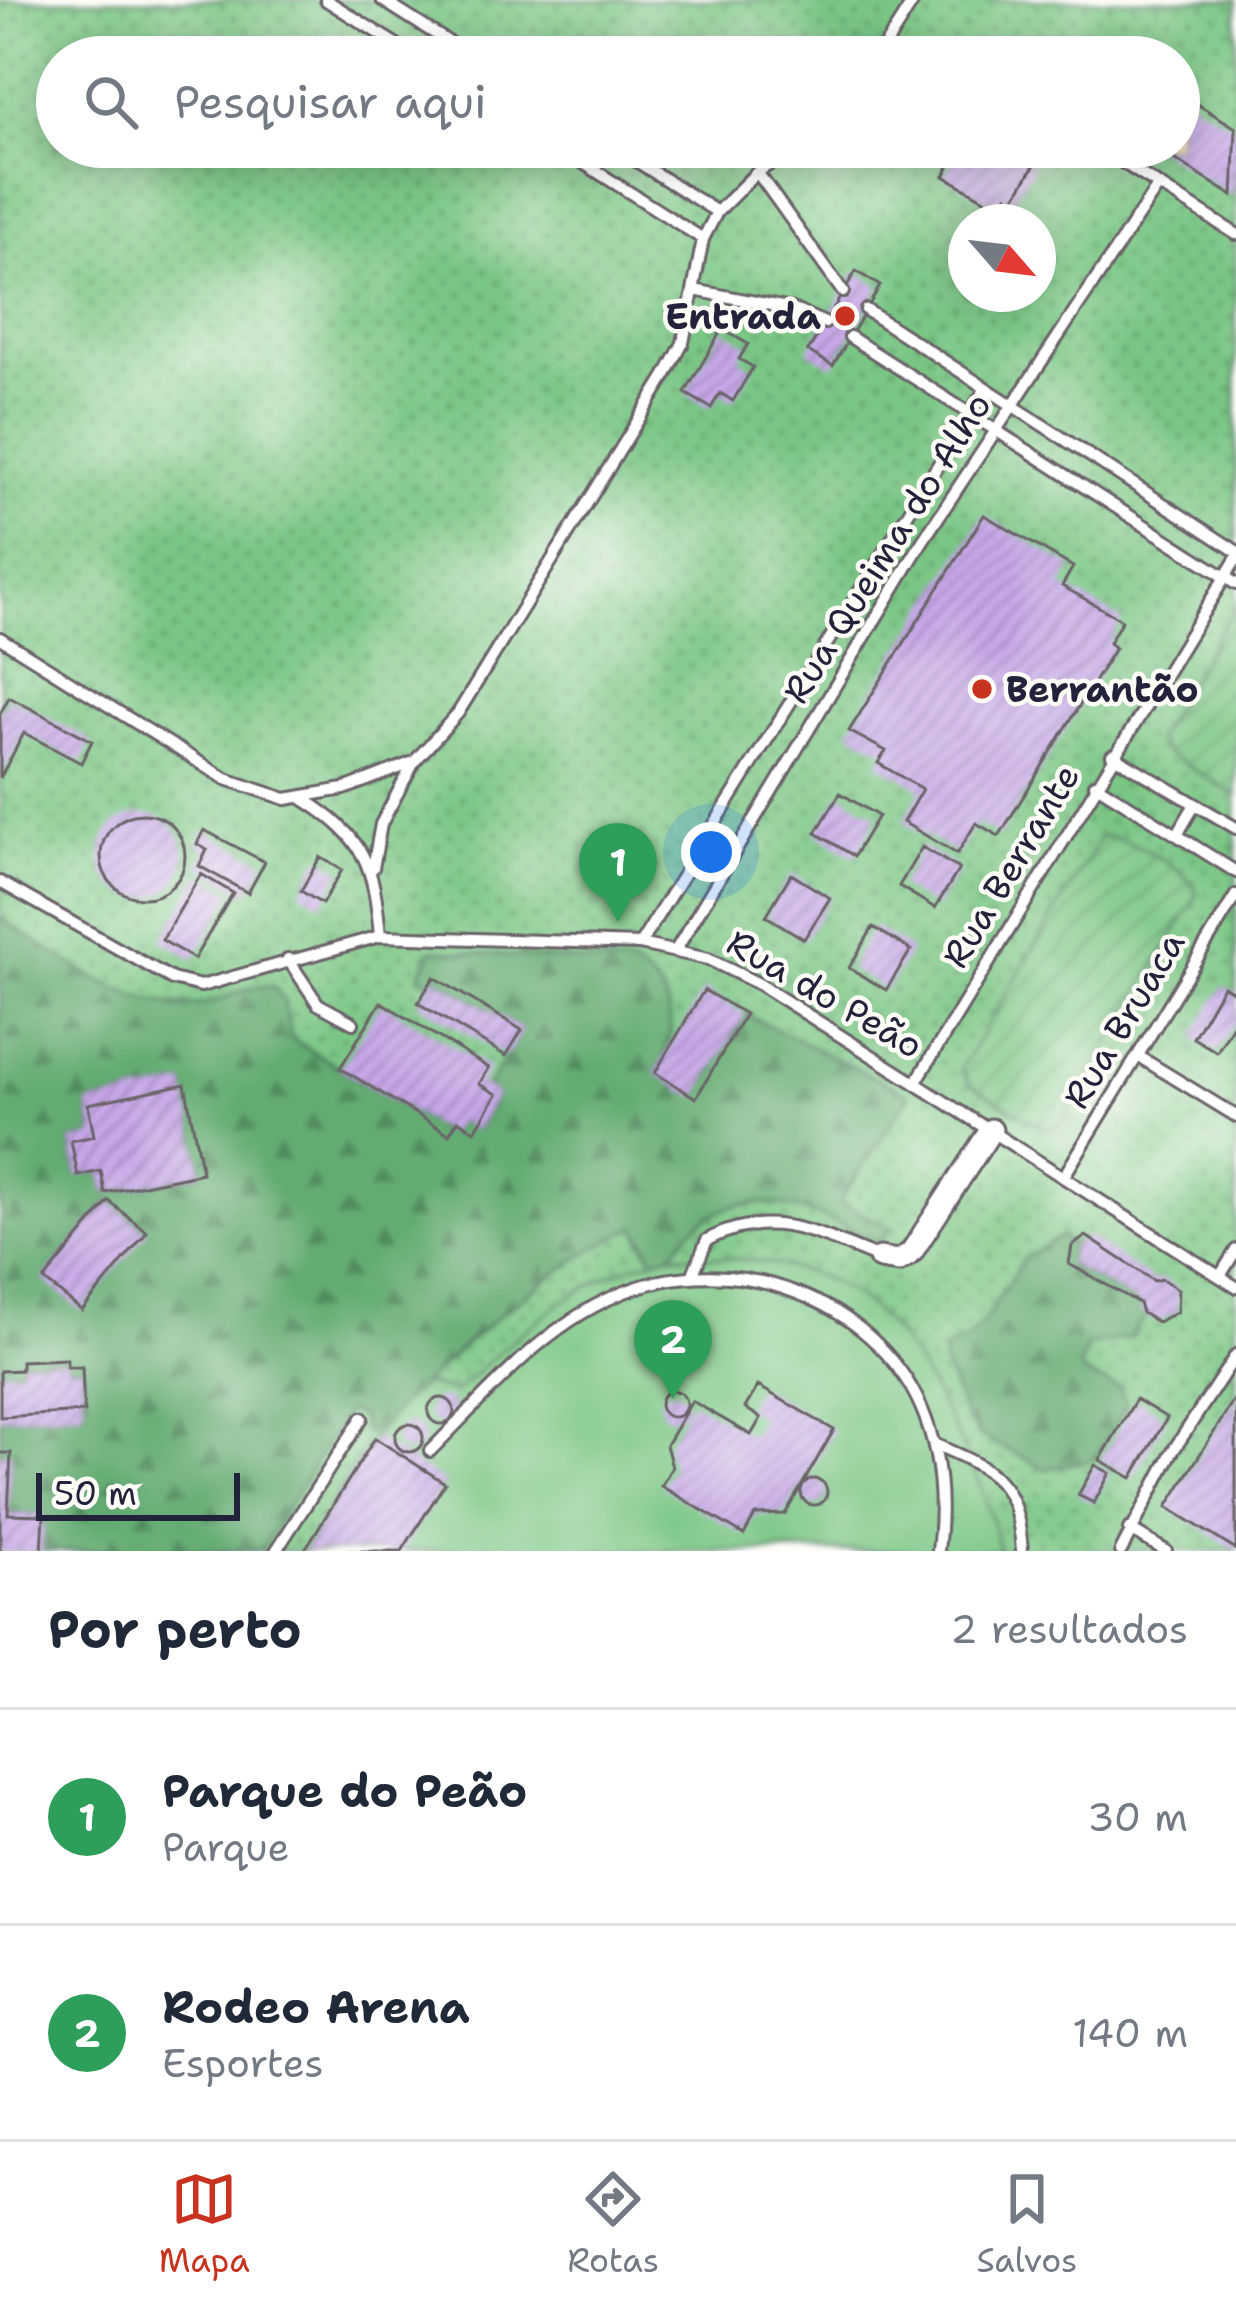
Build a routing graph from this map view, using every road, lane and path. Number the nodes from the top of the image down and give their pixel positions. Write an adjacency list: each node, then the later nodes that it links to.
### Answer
1 (326, 0): 4 (lane)
2 (382, 0): 5 (lane)
3 (914, 0): 6 (lane)
4 (383, 36)
5 (439, 36)
6 (891, 36)
7 (591, 168): 15 (lane)
8 (647, 168): 13 (lane)
9 (764, 168): 11 (lane)
10 (1131, 168): 12 (lane)
11 (757, 172): 13 (lane); 17 (lane)
12 (1159, 186): 14 (lane); 22 (lane, Rua Queima do Alho)
13 (717, 212): 15 (lane)
14 (1236, 234)
15 (703, 238): 16 (lane)
16 (694, 290): 19 (lane); 29 (lane)
17 (843, 292)
18 (866, 310): 21 (lane)
19 (825, 323)
20 (850, 337): 23 (lane)
21 (986, 388): 22 (lane); 23 (lane, Rua Queima do Alho)
22 (1012, 405): 24 (lane, Rua Queima do Alho); 25 (lane)
23 (970, 412): 24 (lane); 40 (lane, Rua Queima do Alho)
24 (995, 428): 26 (lane); 41 (lane, Rua Queima do Alho)
25 (1236, 555): 26 (lane, Rua Berrante)
26 (1230, 581): 28 (lane, Rua Berrante)
27 (0, 638): 31 (lane)
28 (1112, 755): 30 (lane, Rua Berrante); 32 (lane)
29 (414, 762): 31 (lane); 35 (lane)
30 (1095, 784): 34 (lane); 45 (lane, Rua Berrante)
31 (302, 798): 35 (lane)
32 (1195, 804): 33 (lane); 34 (lane)
33 (1236, 828)
34 (1177, 835): 36 (lane)
35 (373, 868): 39 (lane)
36 (1236, 872)
37 (0, 882): 42 (lane, Rua do Peão)
38 (1236, 895): 44 (lane, Rua Bruaca)
39 (380, 936): 40 (lane, Rua do Peão); 42 (lane, Rua do Peão)
40 (640, 944): 41 (lane, Rua do Peão)
41 (677, 948): 45 (lane, Rua do Peão)
42 (288, 959): 43 (lane)
43 (353, 1023)
44 (1138, 1056): 46 (lane); 48 (lane, Rua Bruaca)
45 (916, 1082): 47 (lane, Rua do Peão)
46 (1236, 1116)
47 (991, 1130): 48 (lane, Rua do Peão); 50 (street)
48 (1064, 1176): 52 (lane, Rua do Peão)
49 (1236, 1250): 52 (lane)
50 (880, 1258): 51 (lane)
51 (693, 1274): 56 (lane); 57 (lane)
52 (1220, 1276): 53 (lane, Rua do Peão)
53 (1236, 1287)
54 (1236, 1355): 58 (lane)
55 (362, 1418): 59 (lane)
56 (934, 1444): 60 (lane); 61 (lane)
57 (430, 1451)
58 (1130, 1529): 62 (lane); 63 (lane)
59 (276, 1551)
60 (938, 1551)
61 (1022, 1551)
62 (1121, 1551)
63 (1166, 1551)

